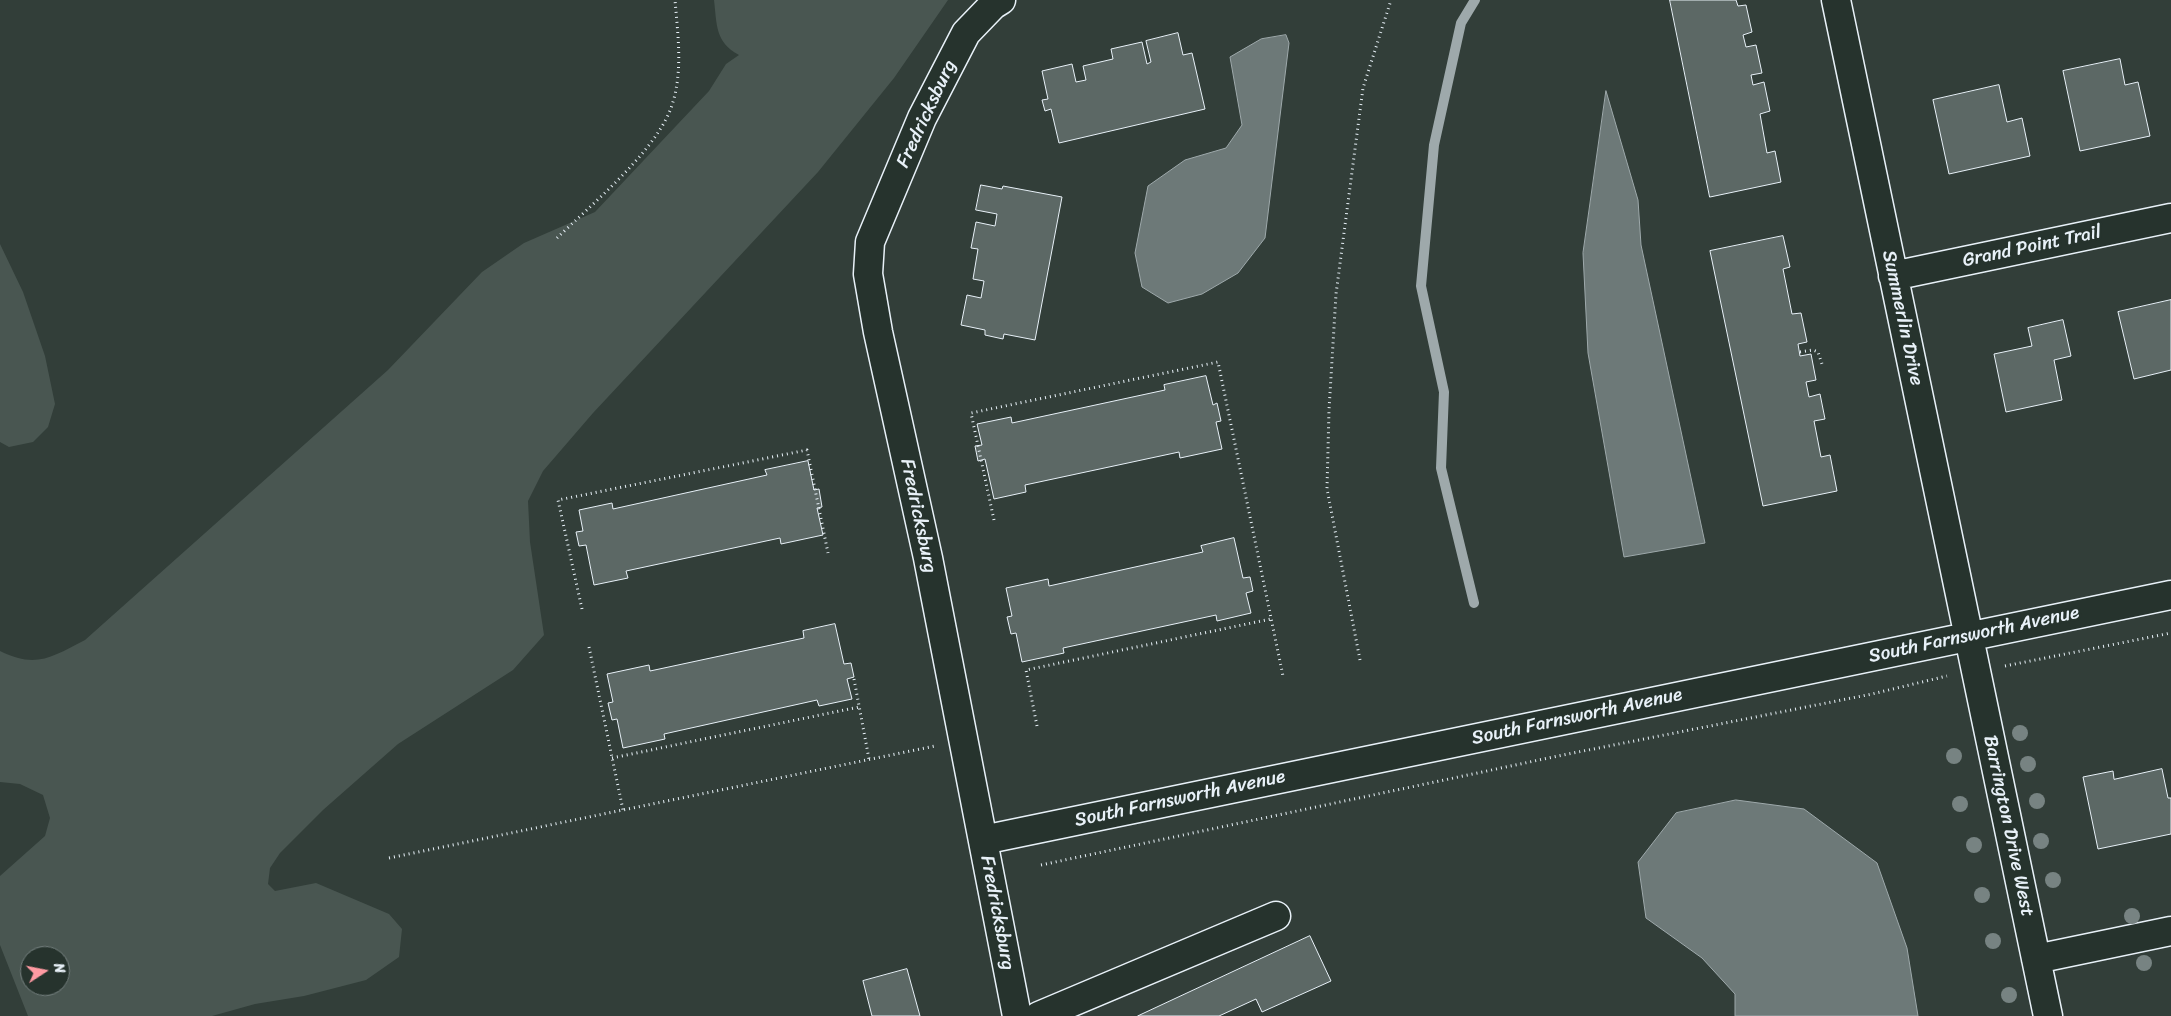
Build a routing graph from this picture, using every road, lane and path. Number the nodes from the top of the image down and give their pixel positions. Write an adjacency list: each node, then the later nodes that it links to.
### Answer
1 (675, 0): 6 (path)
2 (1001, 0): 29 (street, Fredricksburg)
3 (1392, 0): 18 (path)
4 (1836, 0): 7 (street, Summerlin Drive)
5 (2171, 218): 7 (street, Grand Point Trail)
6 (557, 238)
7 (1894, 276): 16 (street, Summerlin Drive)
8 (1800, 352): 9 (path)
9 (1823, 367)
10 (994, 520): 14 (path)
11 (828, 553): 13 (path)
12 (2171, 595): 16 (street, South Farnsworth Avenue)
13 (582, 609)
14 (1271, 619): 20 (path); 24 (path)
15 (2171, 633): 19 (path)
16 (1968, 636): 29 (street, South Farnsworth Avenue); 34 (street, Barrington Drive West)
17 (589, 647): 26 (path)
18 (1360, 660)
19 (2017, 664)
20 (1283, 676)
21 (1933, 679): 31 (path)
22 (854, 680): 23 (path)
23 (860, 707): 26 (path); 27 (path)
24 (1037, 726)
25 (940, 745): 27 (path)
26 (612, 758): 28 (path)
27 (870, 759): 28 (path)
28 (623, 810): 30 (path)
29 (983, 840): 35 (street, Fredricksburg)
30 (389, 858)
31 (1041, 865)
32 (1276, 916): 36 (street)
33 (2171, 931): 34 (street)
34 (2036, 959): 37 (street, Barrington Drive West)
35 (1017, 1016)
36 (1039, 1016)
37 (2048, 1016)

